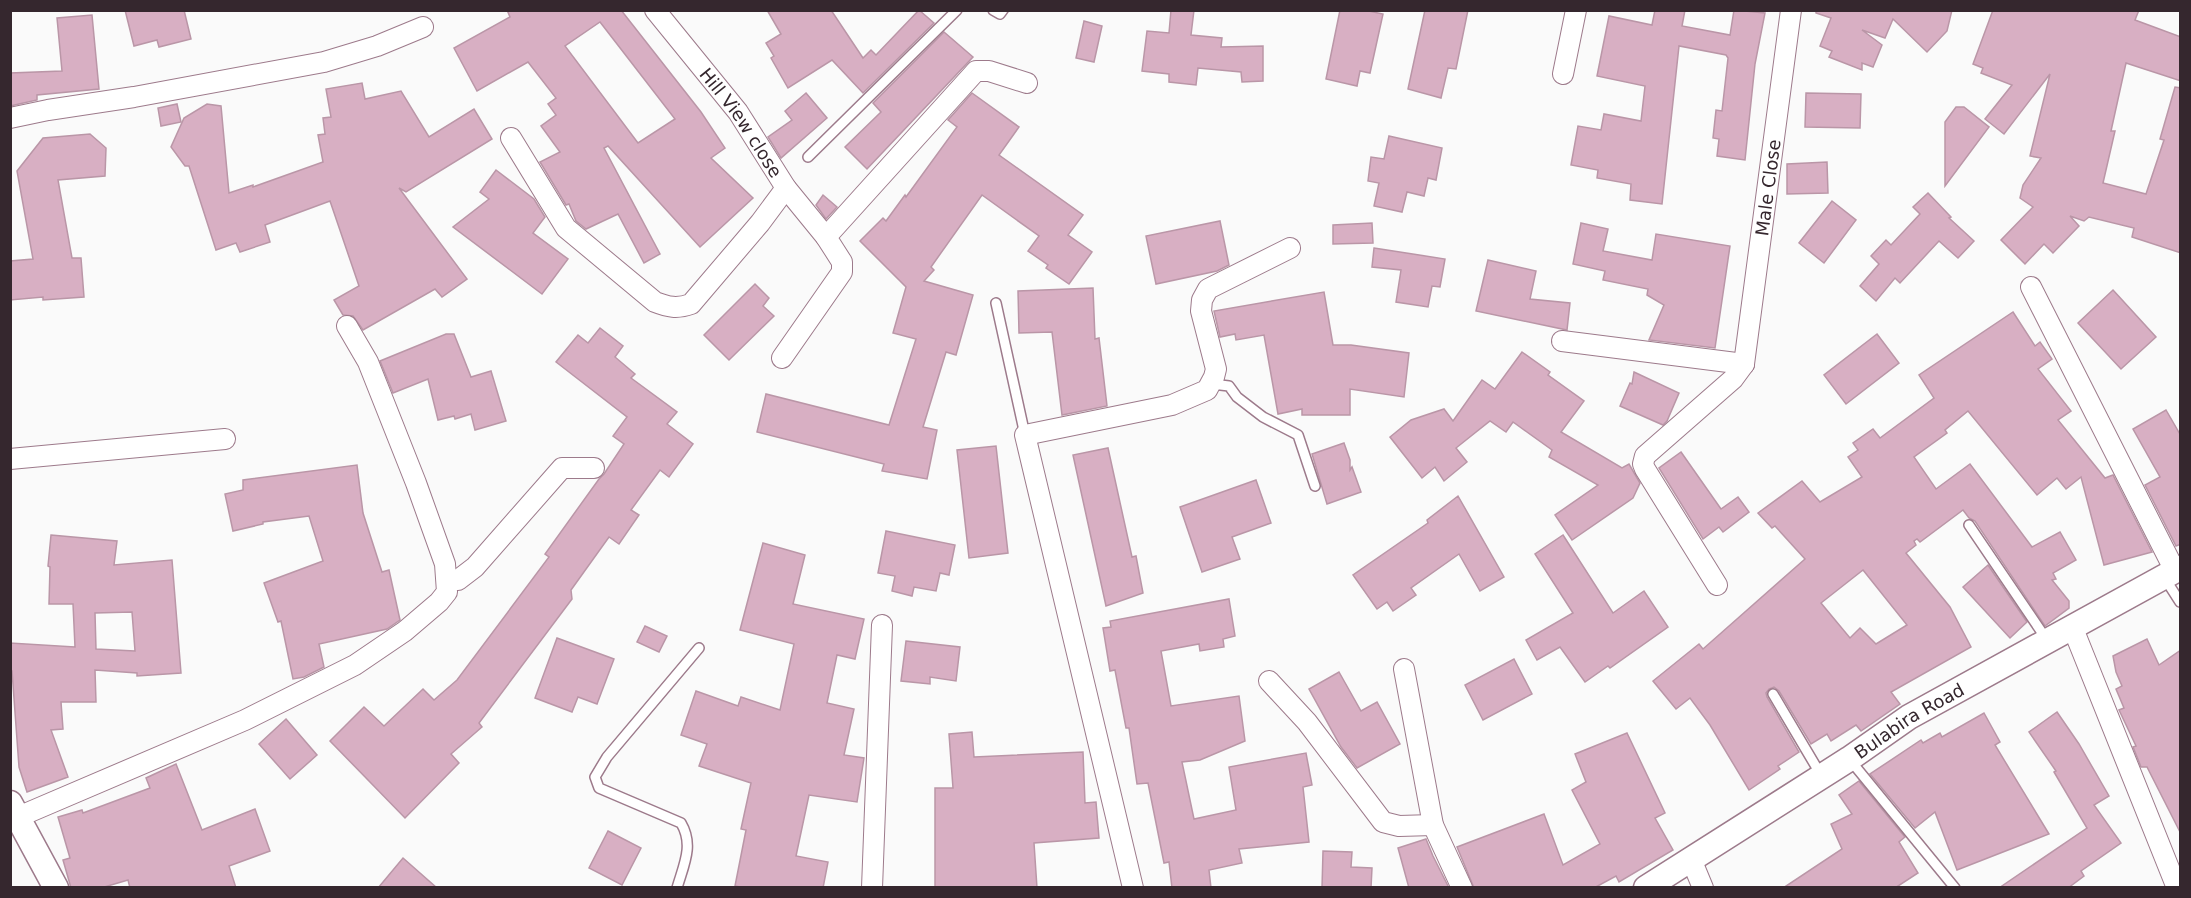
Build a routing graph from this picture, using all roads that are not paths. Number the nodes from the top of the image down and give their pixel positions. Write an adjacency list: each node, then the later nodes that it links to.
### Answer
1 (655, 10): 13 (street, Hill View close)
2 (957, 10): 12 (lane)
3 (993, 10): 4 (lane)
4 (1003, 10)
5 (1576, 10): 8 (street)
6 (1791, 10): 21 (street, Male Close)
7 (423, 27): 10 (street)
8 (1563, 74)
9 (1027, 83): 14 (street)
10 (10, 118)
11 (511, 138): 13 (street)
12 (808, 157)
13 (786, 188): 14 (street, Hill View close)
14 (826, 237): 20 (street, Hill View close)
15 (1290, 248): 22 (street)
16 (2031, 287): 29 (street)
17 (996, 303): 23 (lane)
18 (347, 326): 30 (street)
19 (1562, 340): 21 (street)
20 (782, 358)
21 (1744, 364): 31 (street)
22 (1212, 384): 23 (street); 27 (lane)
23 (1025, 435): 48 (street)
24 (225, 439): 25 (street)
25 (10, 459)
26 (594, 468): 30 (street)
27 (1315, 486)
28 (1969, 525): 35 (lane)
29 (2173, 572): 32 (lane); 34 (street, Bulabira Road)
30 (447, 580): 42 (street)
31 (1718, 585)
32 (2181, 602)
33 (882, 626): 47 (street)
34 (2072, 626): 35 (street, Bulabira Road); 53 (street)
35 (2047, 640): 40 (street, Bulabira Road)
36 (699, 648): 46 (lane)
37 (1404, 669): 43 (street)
38 (1269, 681): 43 (street)
39 (1773, 694): 41 (lane)
40 (1849, 759): 41 (street, Bulabira Road); 52 (lane)
41 (1821, 775): 44 (street, Bulabira Road)
42 (14, 810): 45 (street)
43 (1433, 825): 49 (street)
44 (1691, 859): 50 (street, Bulabira Road); 51 (street)
45 (56, 888)
46 (677, 888)
47 (872, 888)
48 (1133, 888)
49 (1462, 888)
50 (1646, 888)
51 (1703, 888)
52 (1955, 888)
53 (2177, 888)

